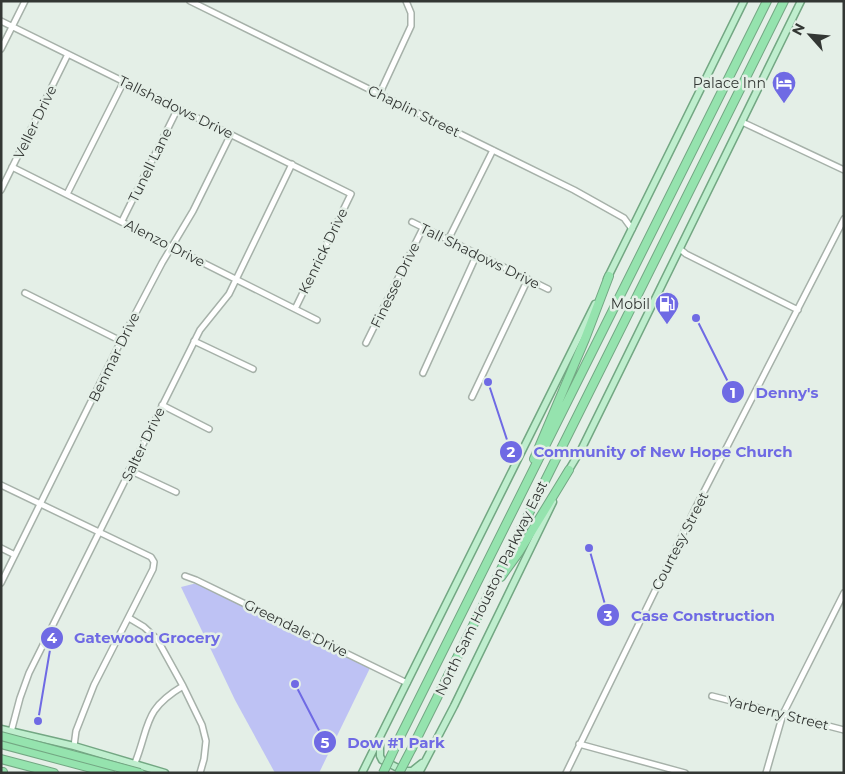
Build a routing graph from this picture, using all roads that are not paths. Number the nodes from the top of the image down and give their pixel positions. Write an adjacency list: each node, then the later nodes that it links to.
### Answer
1 (25, 1): 9 (street)
2 (190, 1): 13 (street, Chaplin Street)
3 (406, 1): 13 (street)
4 (744, 1): 29 (main road)
5 (767, 1): 60 (highway, North Sam Houston Parkway East)
6 (784, 1): 62 (highway, North Sam Houston Parkway East)
7 (801, 1): 15 (main road, North Sam Houston Parkway East)
8 (1, 21): 9 (street, Tallshadows Drive)
9 (13, 26): 10 (street); 11 (street, Tallshadows Drive)
10 (1, 49)
11 (68, 54): 12 (street, Tallshadows Drive); 19 (street, Veller Drive)
12 (124, 81): 14 (street, Tallshadows Drive); 22 (street)
13 (380, 95): 17 (street, Chaplin Street)
14 (178, 108): 16 (street, Tallshadows Drive); 25 (street, Tunell Lane)
15 (742, 122): 20 (street); 32 (main road, North Sam Houston Parkway East)
16 (231, 134): 18 (street, Tallshadows Drive); 31 (street, Benmar Drive)
17 (493, 150): 29 (street, Chaplin Street); 30 (street)
18 (292, 164): 23 (street, Tallshadows Drive); 35 (street, Salter Drive)
19 (12, 167): 21 (street, Veller Drive); 22 (street, Alenzo Drive)
20 (844, 170)
21 (1, 190)
22 (66, 194): 25 (street, Alenzo Drive)
23 (351, 194): 39 (street, Kenrick Drive)
24 (844, 219): 28 (street, Courtesy Street)
25 (122, 221): 31 (street, Alenzo Drive)
26 (412, 222): 27 (street, Tall Shadows Drive)
27 (423, 228): 30 (street, Tall Shadows Drive); 44 (street, Finesse Drive)
28 (842, 228): 40 (street, Courtesy Street)
29 (632, 229): 34 (main road)
30 (448, 240): 33 (street, Tall Shadows Drive)
31 (172, 246): 35 (street, Alenzo Drive); 42 (street, Benmar Drive)
32 (680, 250): 40 (street); 51 (main road, North Sam Houston Parkway East)
33 (477, 254): 36 (street, Tall Shadows Drive); 46 (street)
34 (609, 276): 60 (highway); 64 (main road)
35 (235, 280): 39 (street, Alenzo Drive); 43 (street, Salter Drive)
36 (528, 280): 37 (street, Tall Shadows Drive); 47 (street)
37 (548, 289)
38 (25, 293): 42 (street)
39 (295, 309): 41 (street, Alenzo Drive)
40 (798, 310): 74 (street, Courtesy Street)
41 (316, 320)
42 (121, 341): 54 (street, Benmar Drive)
43 (194, 341): 45 (street); 48 (street, Salter Drive)
44 (366, 343)
45 (253, 370)
46 (422, 373)
47 (472, 397)
48 (162, 404): 49 (street); 50 (street, Salter Drive)
49 (209, 429)
50 (130, 470): 53 (street); 55 (street, Salter Drive)
51 (568, 470): 62 (highway); 77 (main road, North Sam Houston Parkway East)
52 (1, 485): 54 (street)
53 (176, 492)
54 (41, 505): 55 (street); 57 (street, Benmar Drive)
55 (99, 533): 63 (street); 71 (street, Salter Drive)
56 (1, 548): 57 (street)
57 (15, 555): 59 (street, Benmar Drive)
58 (184, 576): 64 (street, Greendale Drive)
59 (1, 583)
60 (475, 590): 87 (highway, North Sam Houston Parkway East, bridge)
61 (844, 593): 67 (street)
62 (487, 597): 88 (highway, North Sam Houston Parkway East, bridge)
63 (129, 618): 65 (street); 75 (street)
64 (407, 683): 69 (main road)
65 (183, 686): 79 (street); 85 (street)
66 (712, 696): 67 (street, Yarberry Street)
67 (783, 714): 70 (street, Yarberry Street); 92 (street)
68 (1, 730): 71 (main road)
69 (384, 730): 77 (main road); 86 (main road)
70 (844, 730)
71 (11, 732): 75 (main road)
72 (1, 736): 82 (highway, bridge)
73 (1, 744): 78 (highway)
74 (579, 744): 90 (street, Courtesy Street); 91 (street)
75 (74, 746): 79 (main road)
76 (1, 759): 80 (highway)
77 (426, 759): 89 (main road, North Sam Houston Parkway East)
78 (68, 761): 81 (highway); 83 (highway)
79 (135, 763): 84 (main road)
80 (54, 773)
81 (110, 773)
82 (140, 773)
83 (147, 773)
84 (165, 773)
85 (200, 773)
86 (362, 773)
87 (383, 773)
88 (399, 773)
89 (419, 773)
90 (566, 773)
91 (685, 773)
92 (766, 773)

